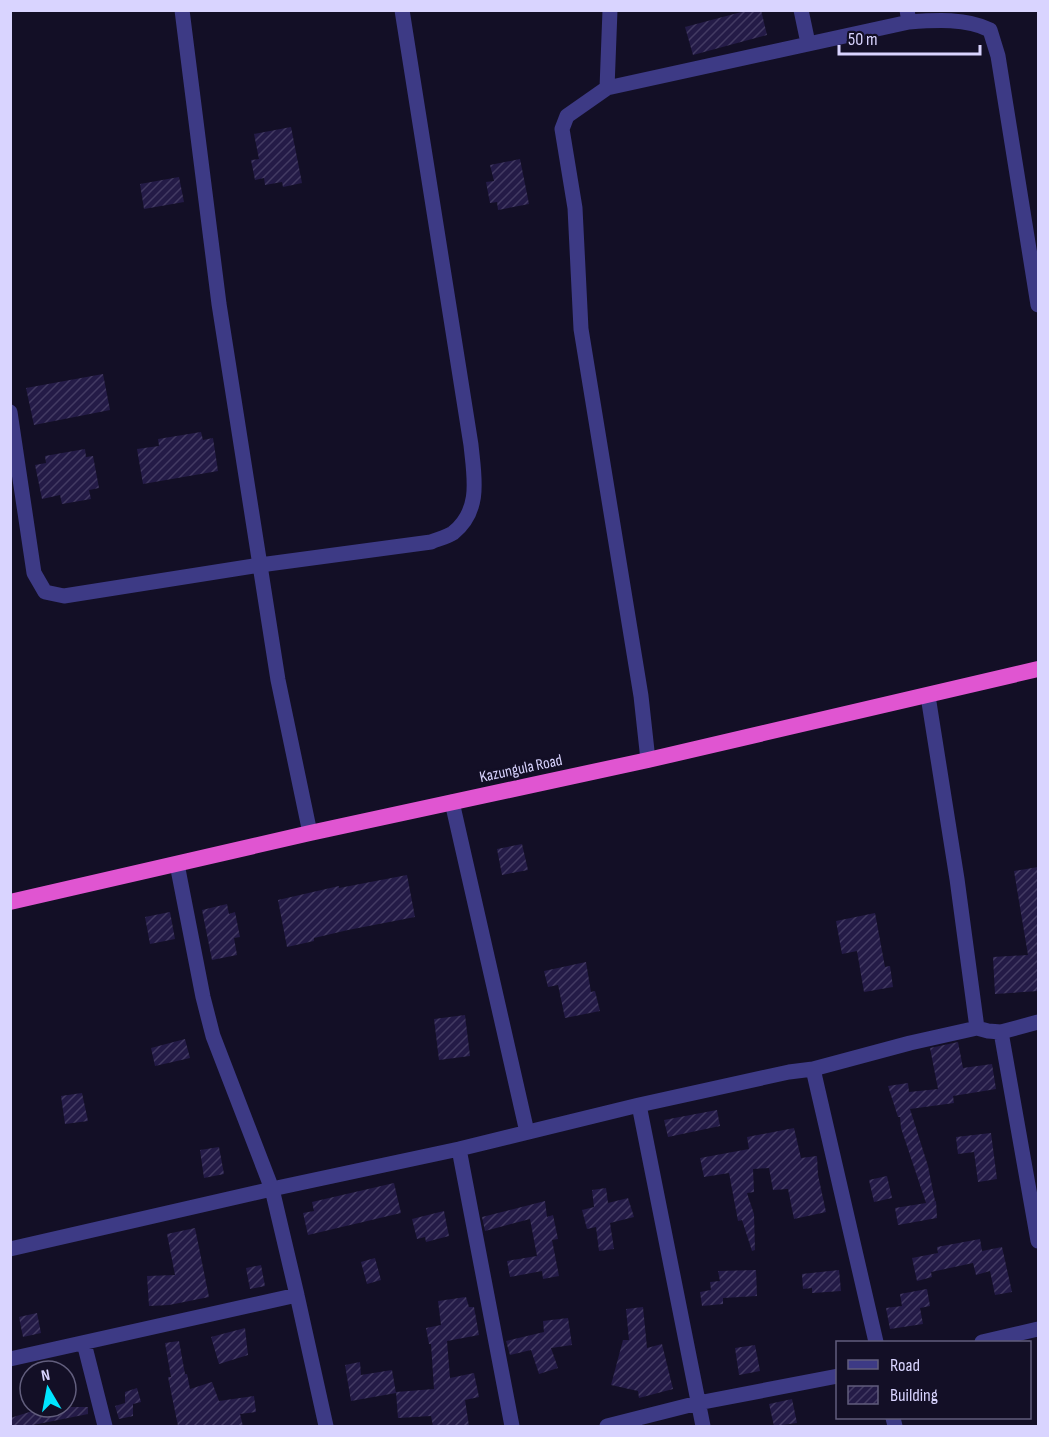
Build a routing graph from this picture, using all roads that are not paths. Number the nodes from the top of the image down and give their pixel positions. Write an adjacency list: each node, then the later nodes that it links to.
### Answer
1 (182, 10): 10 (street)
2 (402, 10): 10 (street)
3 (610, 10): 7 (street)
4 (801, 10): 6 (street)
5 (908, 16): 6 (street); 8 (street)
6 (808, 43): 7 (street)
7 (607, 88): 13 (street)
8 (1038, 305)
9 (10, 412): 10 (street)
10 (260, 565): 15 (street)
11 (1038, 669): 12 (highway, Kazungula Road)
12 (928, 696): 13 (highway, Kazungula Road); 19 (street)
13 (648, 760): 14 (highway, Kazungula Road)
14 (452, 802): 15 (highway, Kazungula Road); 23 (street)
15 (310, 833): 16 (highway, Kazungula Road)
16 (177, 864): 17 (highway, Kazungula Road); 25 (street)
17 (10, 902)
18 (1038, 1022): 20 (street)
19 (977, 1028): 20 (street); 21 (street)
20 (1001, 1032): 26 (street)
21 (813, 1069): 22 (street); 30 (street)
22 (639, 1105): 23 (street); 35 (street)
23 (527, 1132): 24 (street)
24 (459, 1149): 25 (street); 38 (street)
25 (273, 1189): 27 (street); 28 (street)
26 (1038, 1241)
27 (10, 1249)
28 (297, 1295): 32 (street); 37 (street)
29 (1038, 1329): 31 (street)
30 (876, 1341)
31 (986, 1341)
32 (84, 1343): 33 (street); 36 (street)
33 (10, 1359)
34 (836, 1376): 35 (street)
35 (698, 1403): 39 (street); 40 (street)
36 (105, 1426)
37 (326, 1426)
38 (512, 1426)
39 (607, 1426)
40 (703, 1426)

